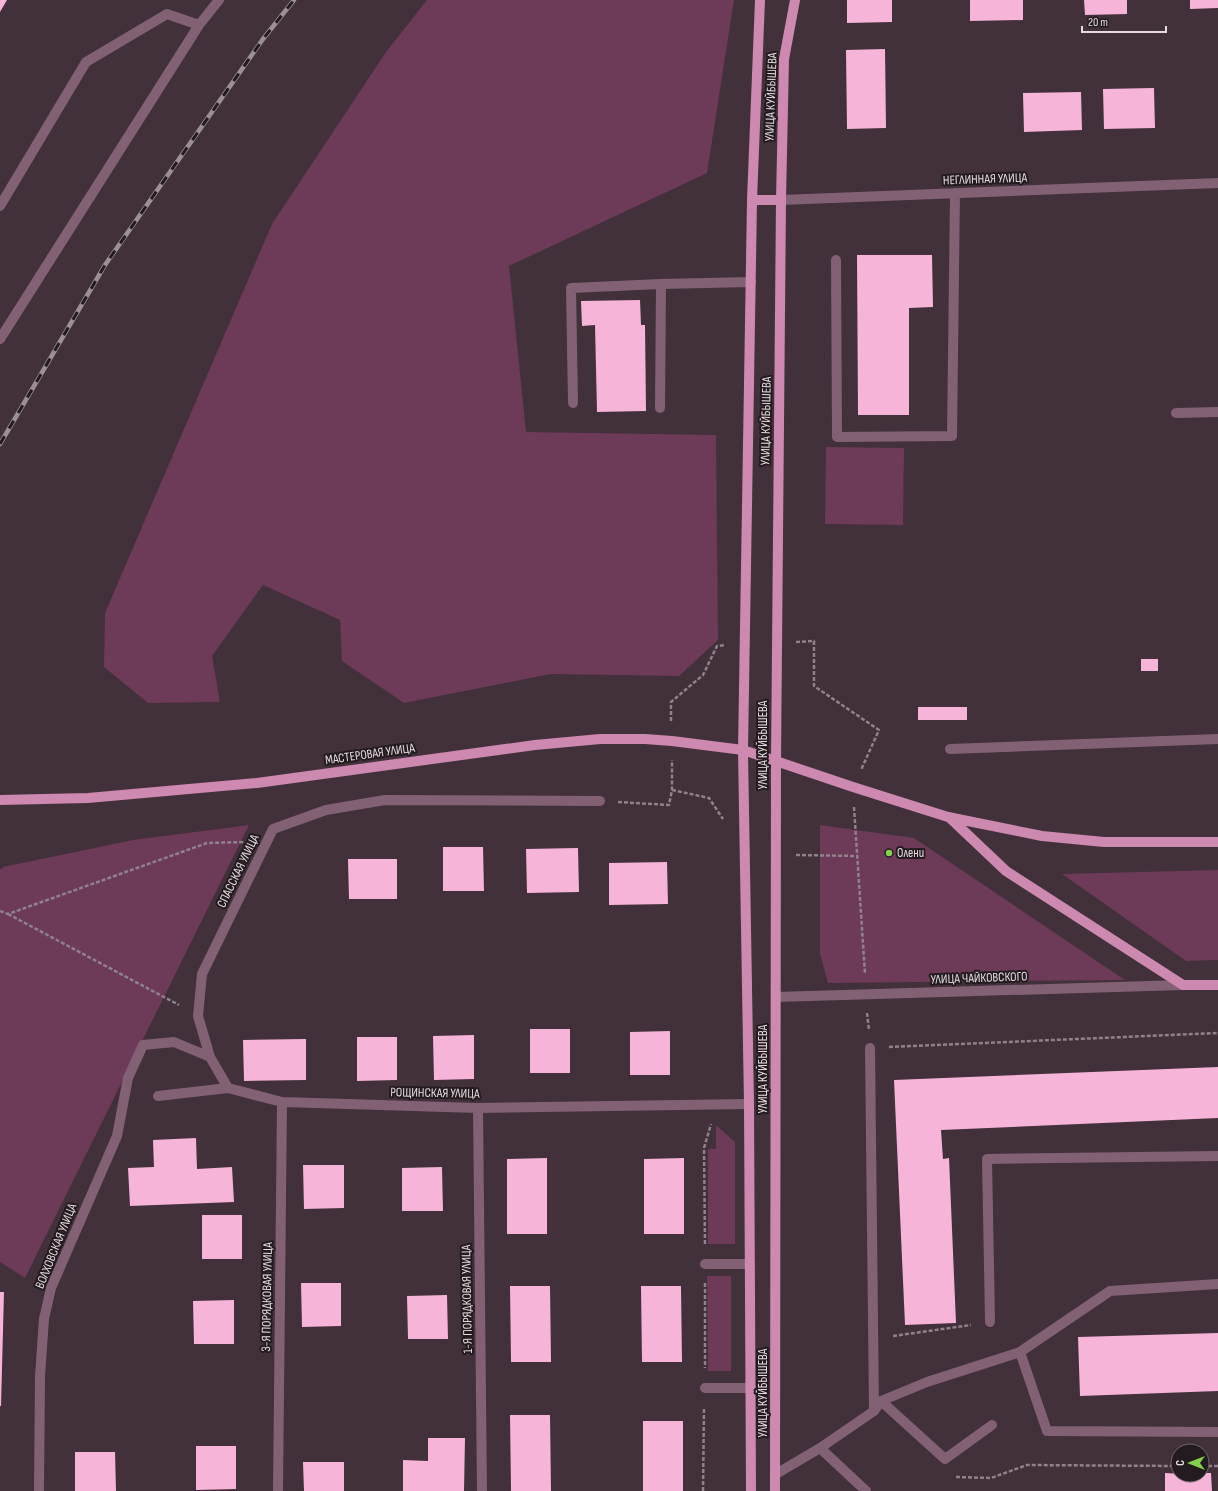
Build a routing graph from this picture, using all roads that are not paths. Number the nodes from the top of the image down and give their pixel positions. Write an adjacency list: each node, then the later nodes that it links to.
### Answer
1 (219, 0): 4 (street)
2 (760, 0): 7 (main road, УЛИЦА КУЙБЫШЕВА)
3 (795, 0): 8 (main road, УЛИЦА КУЙБЫШЕВА)
4 (199, 25): 9 (street); 13 (street)
5 (1218, 183): 6 (street, НЕГЛИННАЯ УЛИЦА)
6 (955, 193): 8 (street, НЕГЛИННАЯ УЛИЦА); 10 (street)
7 (752, 200): 8 (main road, НЕГЛИННАЯ УЛИЦА); 11 (main road, УЛИЦА КУЙБЫШЕВА)
8 (781, 200): 21 (main road, УЛИЦА КУЙБЫШЕВА)
9 (0, 206)
10 (836, 260)
11 (751, 282): 12 (street); 20 (main road, УЛИЦА КУЙБЫШЕВА)
12 (661, 284): 14 (street); 15 (street)
13 (0, 339)
14 (573, 404)
15 (660, 408)
16 (1218, 412): 17 (street)
17 (1176, 413)
18 (1218, 739): 19 (street)
19 (950, 749)
20 (743, 750): 21 (main road); 22 (main road, МАСТЕРОВАЯ УЛИЦА); 34 (main road, УЛИЦА КУЙБЫШЕВА)
21 (776, 761): 24 (main road); 28 (main road, УЛИЦА КУЙБЫШЕВА)
22 (0, 800)
23 (600, 801): 30 (street, СПАССКАЯ УЛИЦА)
24 (948, 817): 25 (main road); 26 (main road)
25 (1218, 842)
26 (1183, 985): 27 (main road, УЛИЦА ЧАЙКОВСКОГО); 28 (street, УЛИЦА ЧАЙКОВСКОГО)
27 (1218, 985)
28 (776, 997): 49 (main road, УЛИЦА КУЙБЫШЕВА)
29 (870, 1048): 45 (street)
30 (210, 1057): 31 (street); 50 (street, ВОЛХОВСКАЯ УЛИЦА)
31 (228, 1088): 32 (street); 33 (street, РОЩИНСКАЯ УЛИЦА)
32 (158, 1096)
33 (282, 1102): 35 (street, РОЩИНСКАЯ УЛИЦА); 51 (street, 3-Я ПОРЯДКОВАЯ УЛИЦА)
34 (749, 1104): 35 (street, РОЩИНСКАЯ УЛИЦА); 38 (main road, УЛИЦА КУЙБЫШЕВА)
35 (478, 1108): 52 (street, 1-Я ПОРЯДКОВАЯ УЛИЦА)
36 (1218, 1156): 40 (street)
37 (705, 1264): 38 (street)
38 (750, 1264): 43 (main road, УЛИЦА КУЙБЫШЕВА)
39 (1218, 1284): 41 (street)
40 (990, 1322)
41 (1020, 1352): 44 (street); 47 (street)
42 (705, 1388): 43 (street)
43 (751, 1388): 53 (main road, УЛИЦА КУЙБЫШЕВА)
44 (881, 1401): 45 (street); 46 (street)
45 (874, 1411): 48 (street)
46 (992, 1425)
47 (1218, 1432)
48 (820, 1448): 49 (street); 55 (street)
49 (776, 1474): 54 (main road, УЛИЦА КУЙБЫШЕВА)
50 (39, 1491)
51 (278, 1491)
52 (482, 1491)
53 (751, 1491)
54 (776, 1491)
55 (866, 1491)

